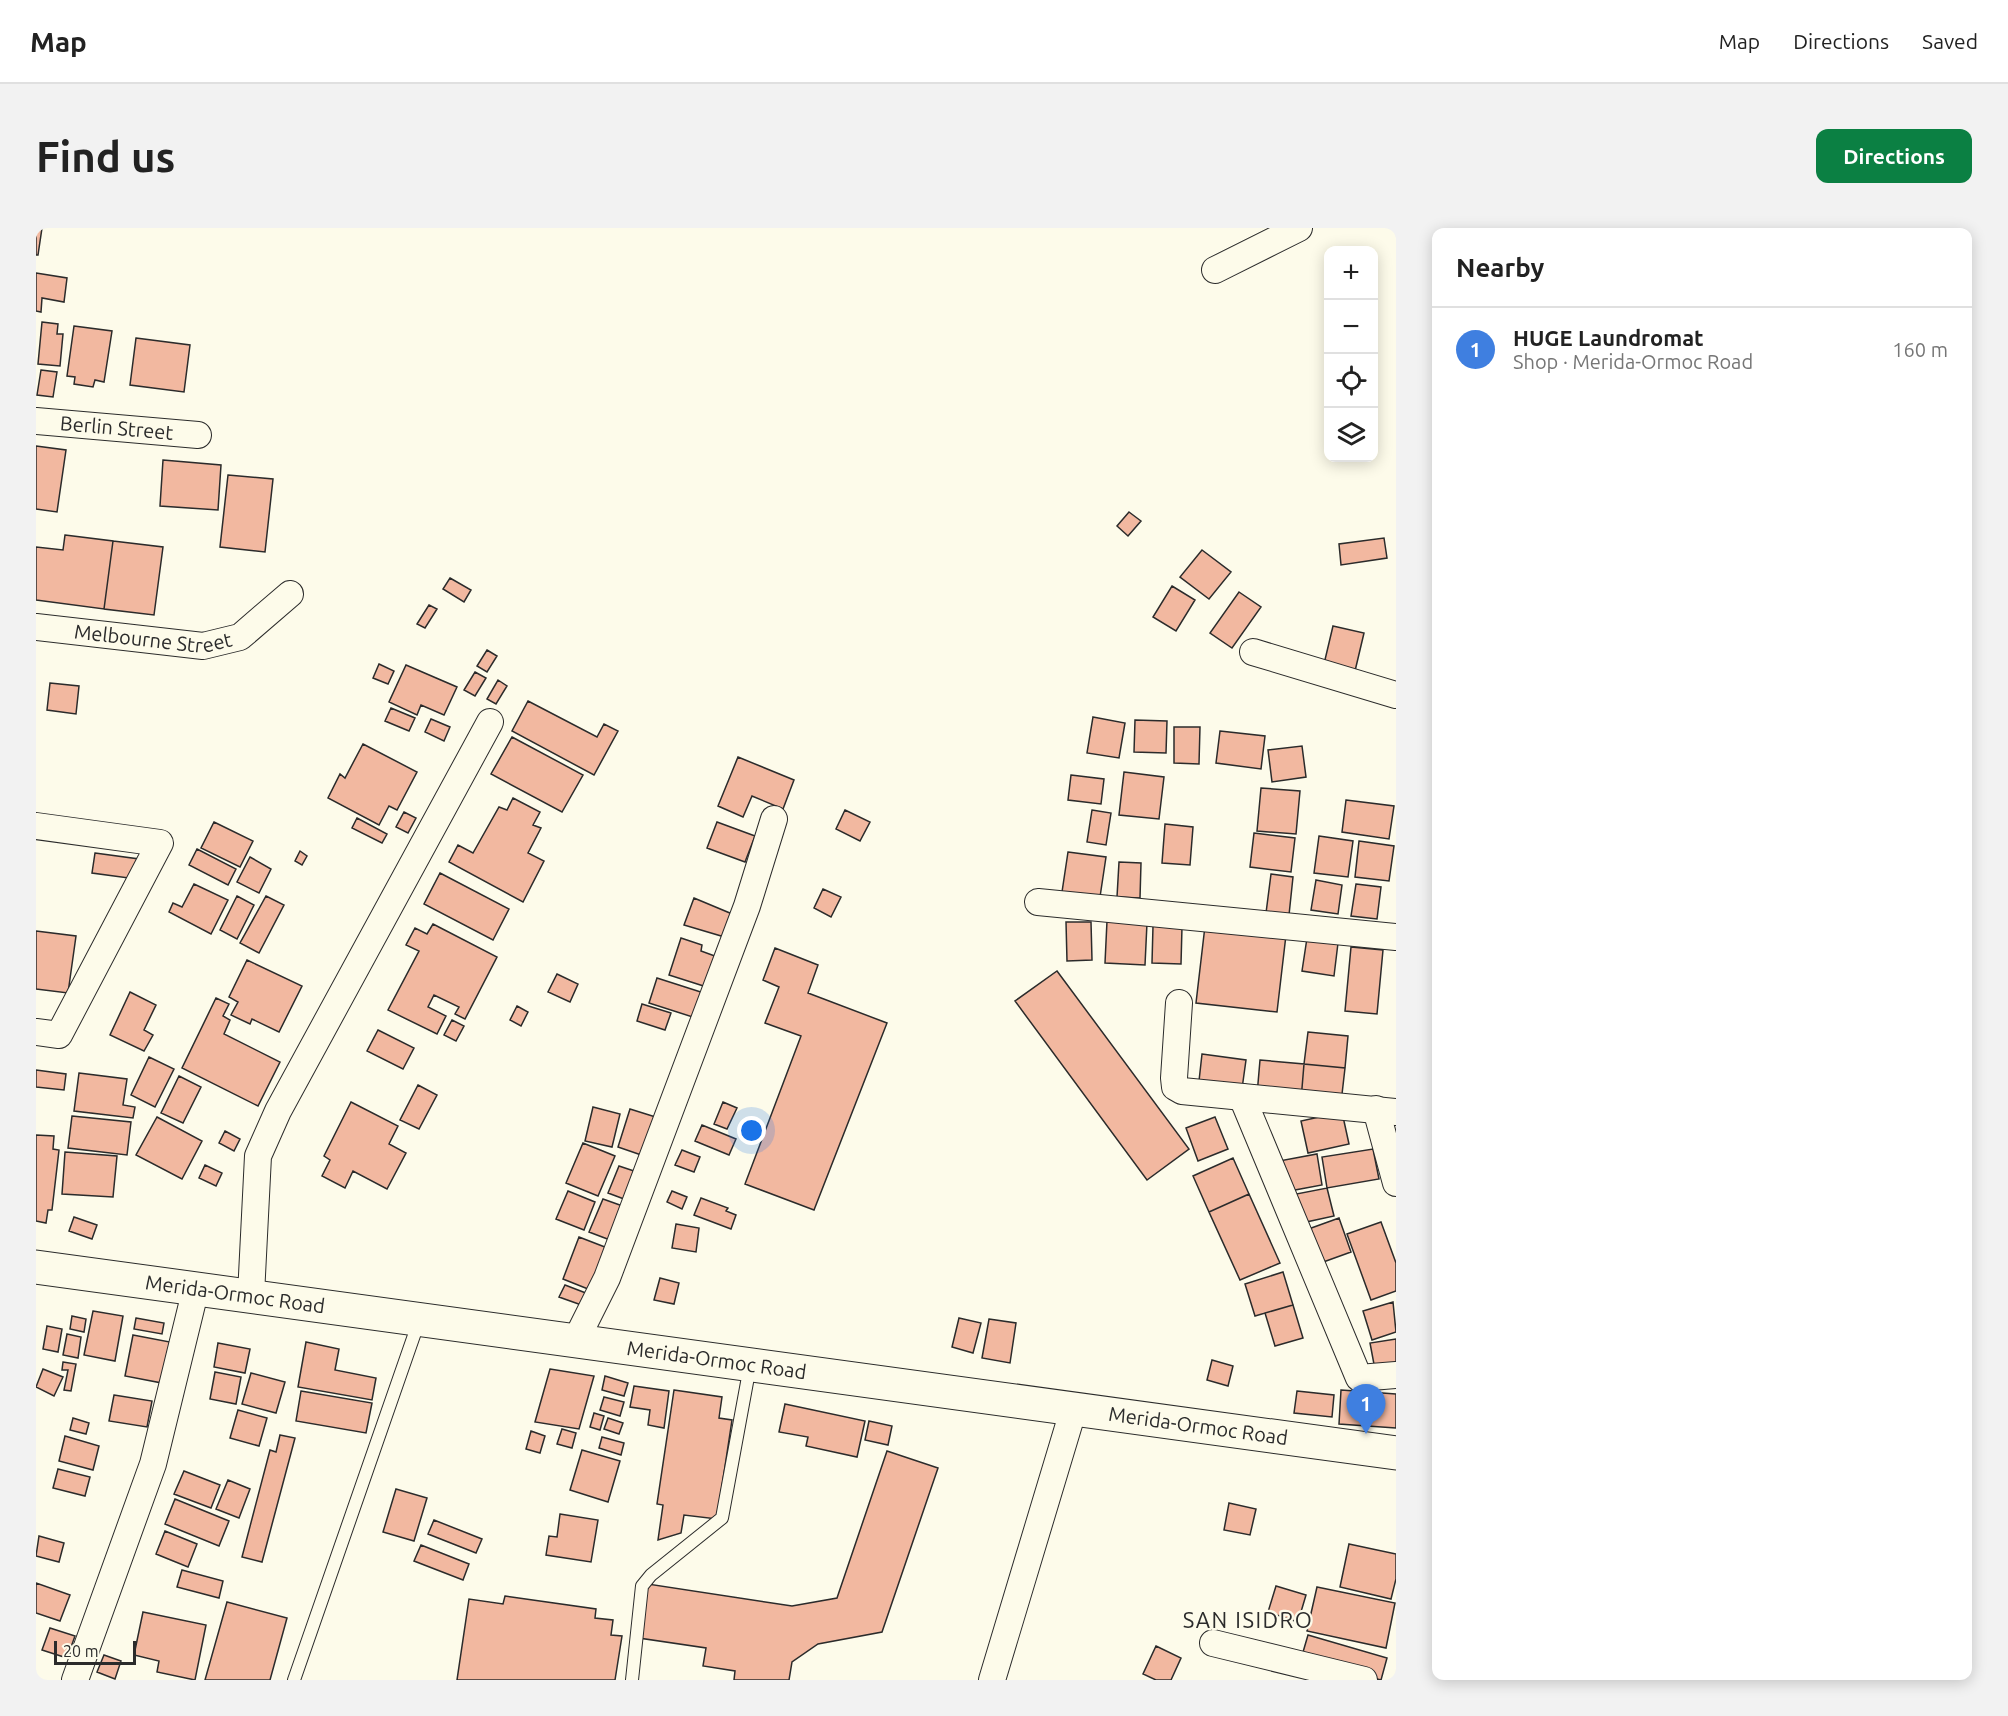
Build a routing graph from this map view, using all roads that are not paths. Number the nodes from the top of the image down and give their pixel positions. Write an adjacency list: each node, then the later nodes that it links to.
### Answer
1 (1299, 228): 2 (street)
2 (1215, 270)
3 (36, 421): 4 (street, Berlin Street)
4 (198, 435)
5 (290, 594): 6 (street, Melbourne Street)
6 (36, 627)
7 (1253, 652): 8 (street)
8 (1396, 695)
9 (490, 722): 21 (street)
10 (774, 819): 23 (street)
11 (36, 826): 15 (street)
12 (1038, 902): 13 (street)
13 (1396, 937)
14 (1179, 1003): 16 (street)
15 (48, 1034)
16 (1242, 1096): 17 (street); 25 (street)
17 (1386, 1111): 18 (street)
18 (1396, 1183)
19 (38, 1273): 20 (highway, Merida-Ormoc Road)
20 (196, 1288): 21 (highway, Merida-Ormoc Road); 29 (street)
21 (251, 1295): 22 (highway, Merida-Ormoc Road)
22 (420, 1320): 23 (highway, Merida-Ormoc Road); 30 (lane)
23 (576, 1340): 24 (highway, Merida-Ormoc Road)
24 (750, 1366): 26 (highway, Merida-Ormoc Road); 31 (lane)
25 (1396, 1376)
26 (1073, 1411): 27 (highway, Merida-Ormoc Road); 32 (street)
27 (1396, 1453)
28 (1213, 1643): 33 (street)
29 (75, 1680)
30 (294, 1680)
31 (632, 1680)
32 (992, 1680)
33 (1364, 1680)

